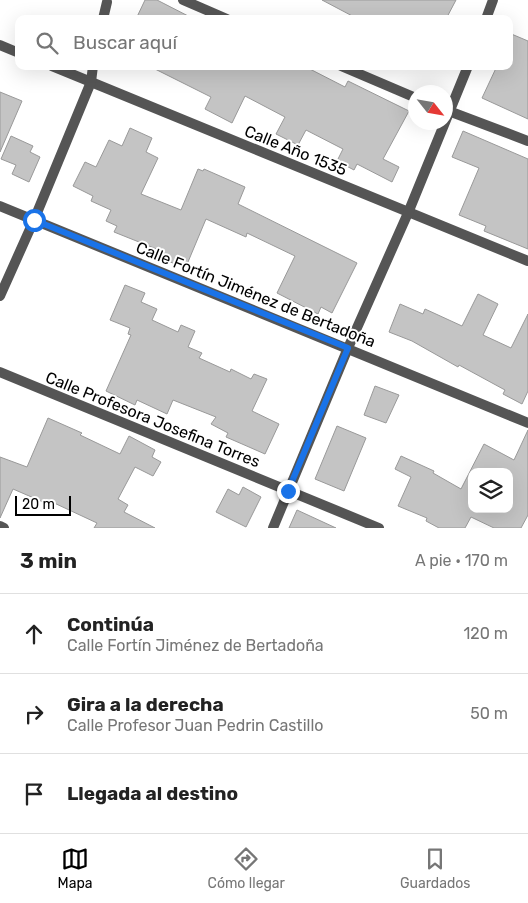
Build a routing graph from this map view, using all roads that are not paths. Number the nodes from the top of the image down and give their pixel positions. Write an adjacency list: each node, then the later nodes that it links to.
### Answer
1 (182, 0): 5 (street)
2 (494, 0): 6 (street)
3 (107, 2): 4 (street)
4 (104, 15)
5 (218, 15)
6 (488, 15)
7 (0, 45): 8 (street)
8 (15, 51)
9 (62, 70): 13 (street, Calle Año 1535)
10 (92, 70): 13 (street)
11 (350, 70): 14 (street)
12 (466, 70): 15 (street)
13 (91, 82): 20 (street, Calle Año 1535); 21 (street)
14 (408, 95)
15 (453, 100)
16 (453, 113): 18 (street)
17 (441, 130): 20 (street)
18 (528, 141)
19 (0, 206): 21 (street, Calle Fortín Jiménez de Bertadoña)
20 (408, 213): 22 (street, Calle Año 1535); 24 (street)
21 (34, 220): 23 (street); 24 (street, Calle Fortín Jiménez de Bertadoña)
22 (528, 261)
23 (0, 296)
24 (348, 348): 26 (street, Calle Fortín Jiménez de Bertadoña); 27 (street)
25 (0, 372): 27 (street, Calle Profesora Josefina Torres)
26 (528, 423)
27 (288, 491): 30 (street); 31 (street, Calle Profesora Josefina Torres)
28 (0, 526): 29 (street)
29 (4, 528)
30 (273, 528)
31 (378, 528)

